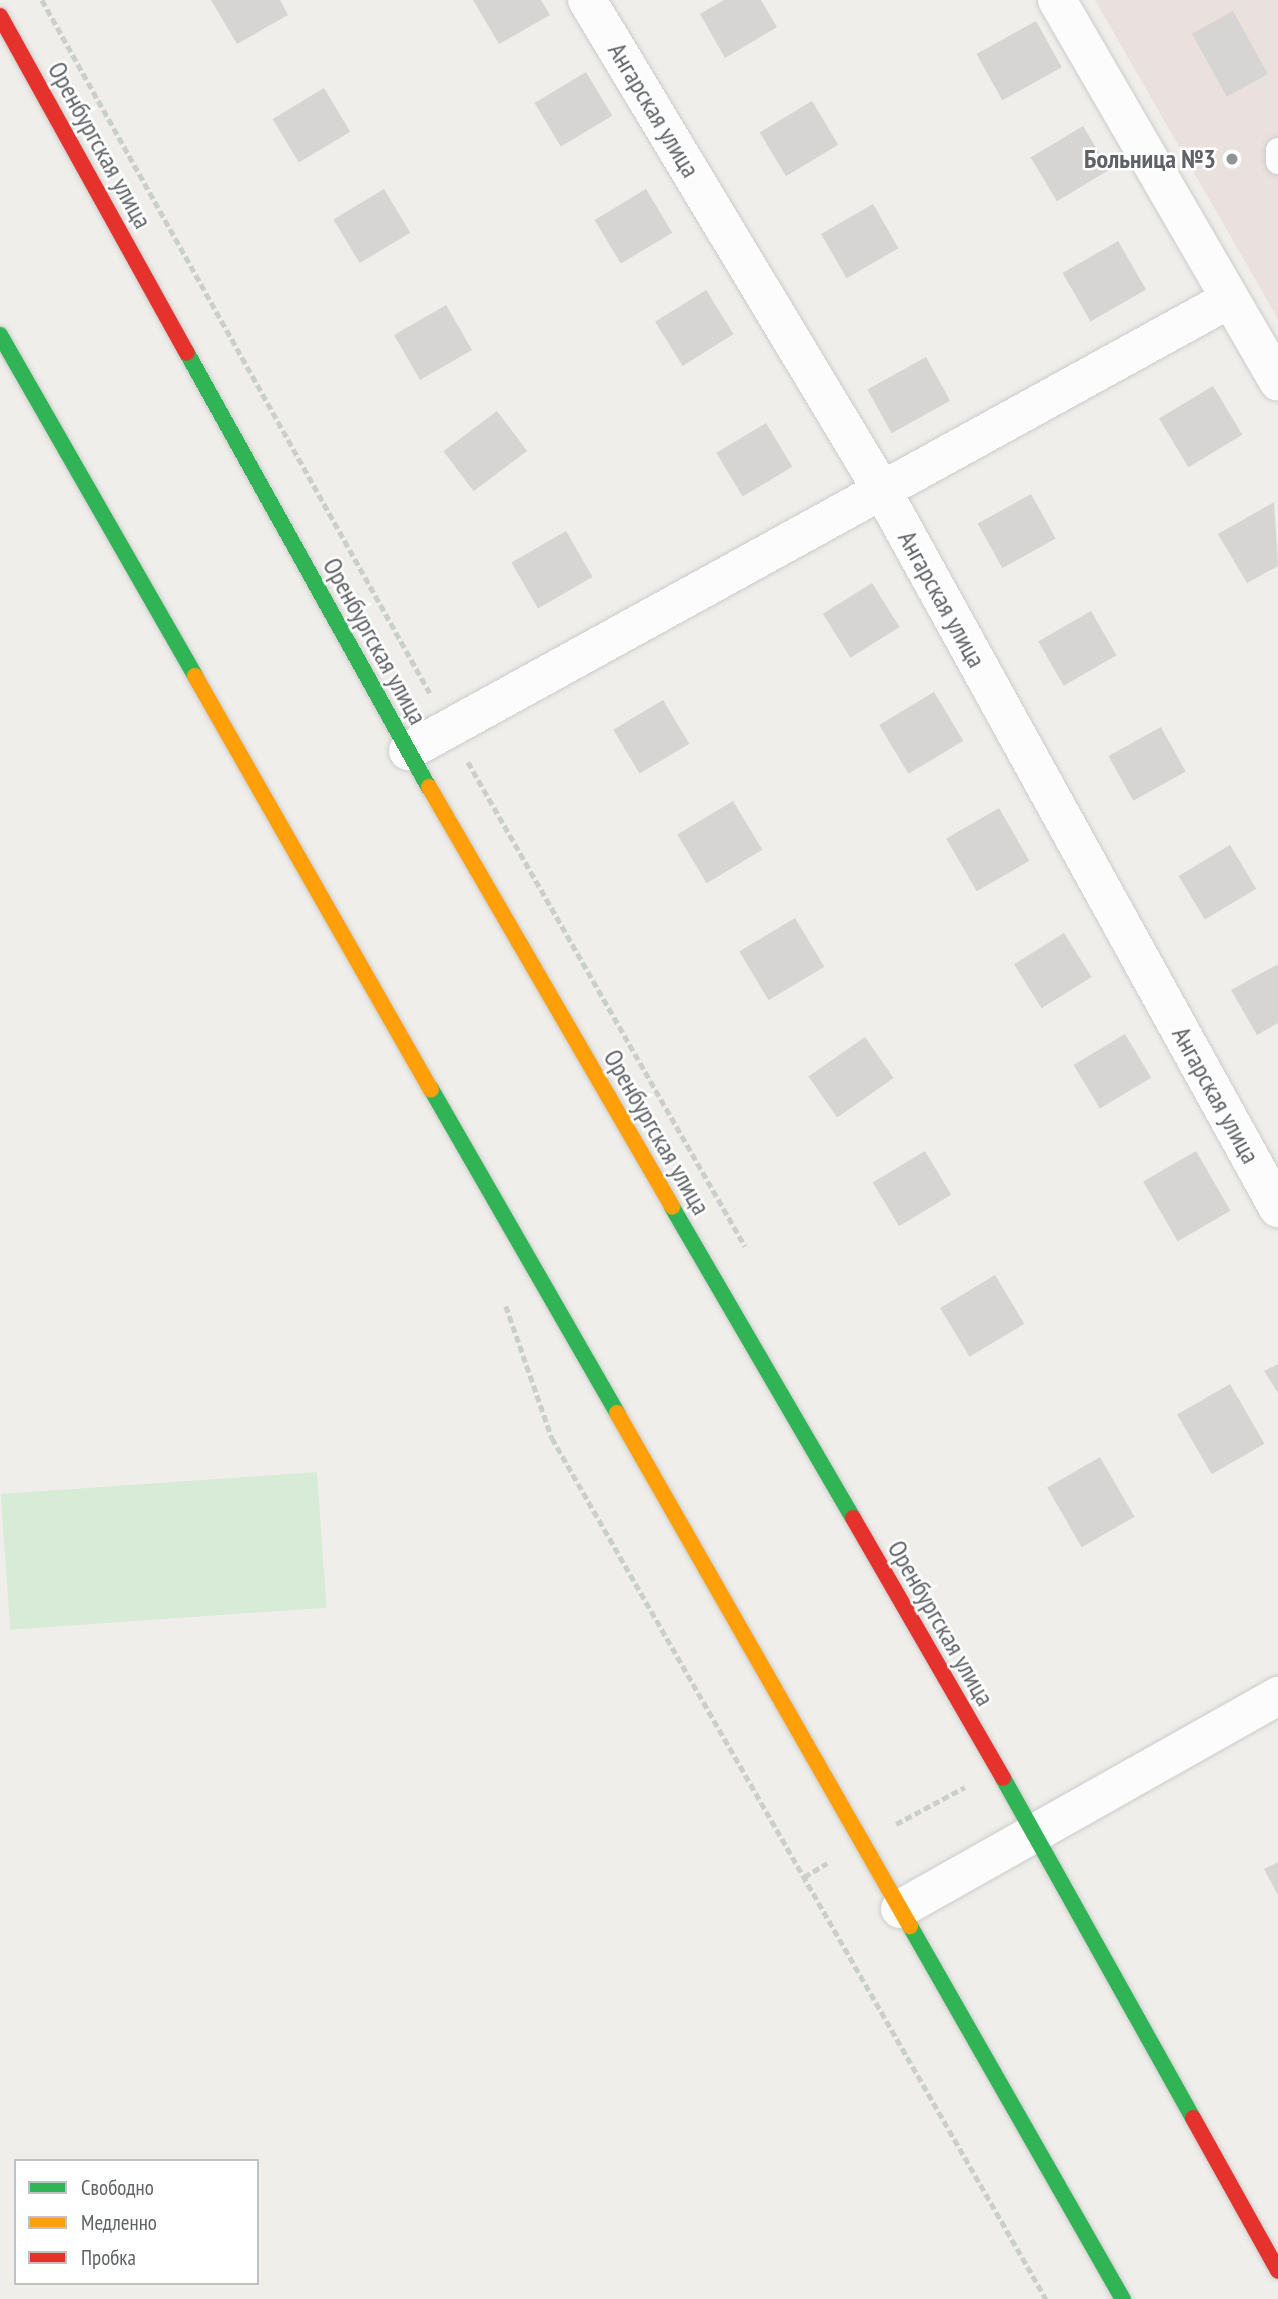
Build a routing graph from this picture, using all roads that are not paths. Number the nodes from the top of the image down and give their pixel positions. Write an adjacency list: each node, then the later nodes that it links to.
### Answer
1 (587, 0): 9 (street, Ангарская улица)
2 (1057, 0): 6 (street)
3 (0, 16): 10 (main road, Оренбургская улица)
4 (1278, 150): 5 (lane)
5 (1278, 162)
6 (1230, 299): 8 (street); 9 (street)
7 (0, 335): 14 (main road)
8 (1278, 382)
9 (883, 492): 10 (street); 11 (street, Ангарская улица)
10 (408, 751): 13 (main road, Оренбургская улица)
11 (1278, 1208)
12 (1278, 1696): 13 (street)
13 (1035, 1833): 14 (street); 15 (main road, Оренбургская улица)
14 (900, 1909): 16 (main road)
15 (1278, 2270)
16 (1123, 2299)

